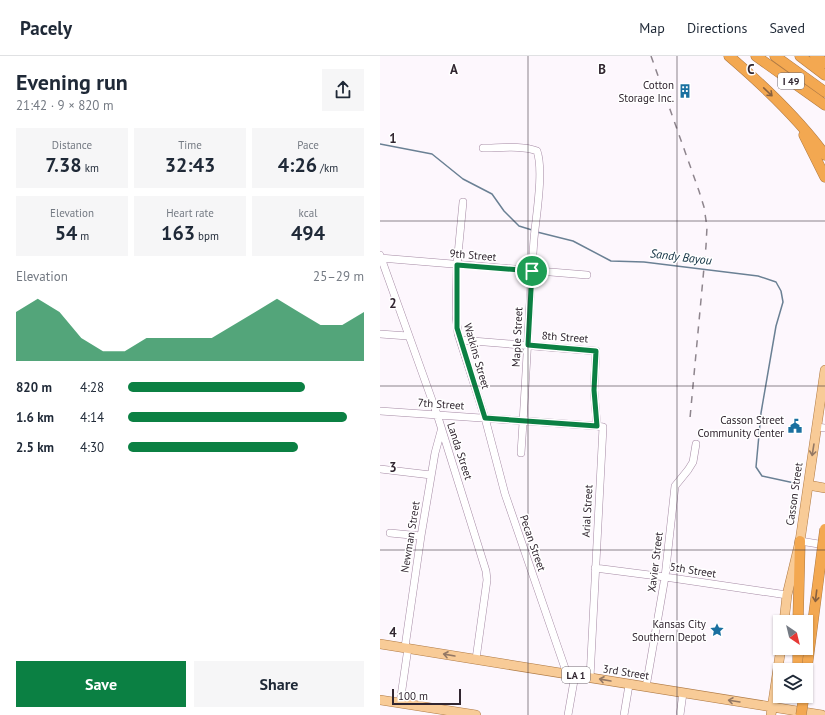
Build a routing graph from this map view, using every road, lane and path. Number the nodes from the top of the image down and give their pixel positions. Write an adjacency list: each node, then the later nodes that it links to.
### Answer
1 (729, 56): 12 (highway, one-way to 12)
2 (756, 56): 9 (highway, I 49)
3 (775, 56): 8 (highway, I 49)
4 (800, 56): 7 (highway)
5 (815, 56): 6 (highway)
6 (825, 63)
7 (825, 75)
8 (825, 91)
9 (814, 97): 10 (highway, I 49); 11 (highway)
10 (825, 106)
11 (825, 110)
12 (792, 115): 14 (highway); 15 (highway)
13 (483, 148): 19 (street, Maple Street)
14 (825, 155)
15 (825, 177)
16 (463, 202): 18 (street, Watkins Street)
17 (380, 257): 18 (street, 9th Street); 20 (street); 23 (street, Landa Street)
18 (457, 265): 19 (street, 9th Street); 24 (street, Watkins Street)
19 (532, 271): 21 (street, 9th Street); 25 (street, Maple Street)
20 (380, 274)
21 (587, 275)
22 (380, 334): 23 (street)
23 (408, 336): 29 (street, Landa Street)
24 (460, 340): 25 (street, 8th Street); 30 (street, Watkins Street)
25 (528, 345): 26 (street, 8th Street); 31 (street, Maple Street)
26 (596, 351): 32 (street, Arial Street)
27 (825, 374): 33 (main road, Casson Street)
28 (380, 411): 29 (street, 7th Street)
29 (436, 414): 30 (street, 7th Street); 34 (street, Landa Street)
30 (485, 418): 31 (street, 7th Street); 56 (street, Pecan Street)
31 (523, 420): 32 (street, 7th Street); 36 (street, Maple Street)
32 (597, 426): 46 (street, Arial Street)
33 (821, 427): 39 (main road, Casson Street, one-way to 39)
34 (442, 430): 38 (street, Newman Street); 54 (street, Landa Street)
35 (696, 444): 47 (street, Xavier Street)
36 (521, 453)
37 (380, 469): 38 (street)
38 (431, 475): 43 (street, Newman Street)
39 (808, 485): 40 (main road); 44 (main road, Casson Street)
40 (825, 488)
41 (825, 529): 55 (highway, one-way to 55, bridge)
42 (390, 533): 43 (street)
43 (421, 536): 52 (street, Newman Street)
44 (800, 541): 45 (street); 48 (main road, Casson Street); 50 (highway)
45 (825, 545)
46 (595, 568): 47 (street, 5th Street); 57 (street, Arial Street)
47 (665, 577): 48 (street, 5th Street); 59 (street, Xavier Street)
48 (788, 596): 49 (main road, Casson Street)
49 (785, 615)
50 (798, 615)
51 (380, 644): 52 (main road, 3rd Street / LA 1)
52 (407, 648): 54 (main road, 3rd Street / LA 1, one-way to 52); 62 (street, Newman Street)
53 (780, 655): 65 (main road)
54 (476, 659): 56 (main road, 3rd Street / LA 1)
55 (808, 663)
56 (571, 675): 57 (main road, 3rd Street / LA 1); 67 (street)
57 (590, 678): 58 (main road, 3rd Street / LA 1, one-way to 57)
58 (629, 685): 59 (main road, 3rd Street / LA 1); 68 (street)
59 (646, 687): 60 (main road, 3rd Street / LA 1)
60 (683, 693): 65 (main road, 3rd Street / LA 1, one-way to 60); 69 (street)
61 (380, 700): 62 (main road)
62 (400, 703): 66 (main road)
63 (797, 703): 70 (highway)
64 (803, 703): 71 (highway, bridge)
65 (772, 711): 72 (main road, 3rd Street)
66 (476, 715)
67 (568, 715)
68 (624, 715)
69 (680, 715)
70 (796, 715)
71 (802, 715)
72 (822, 715)

